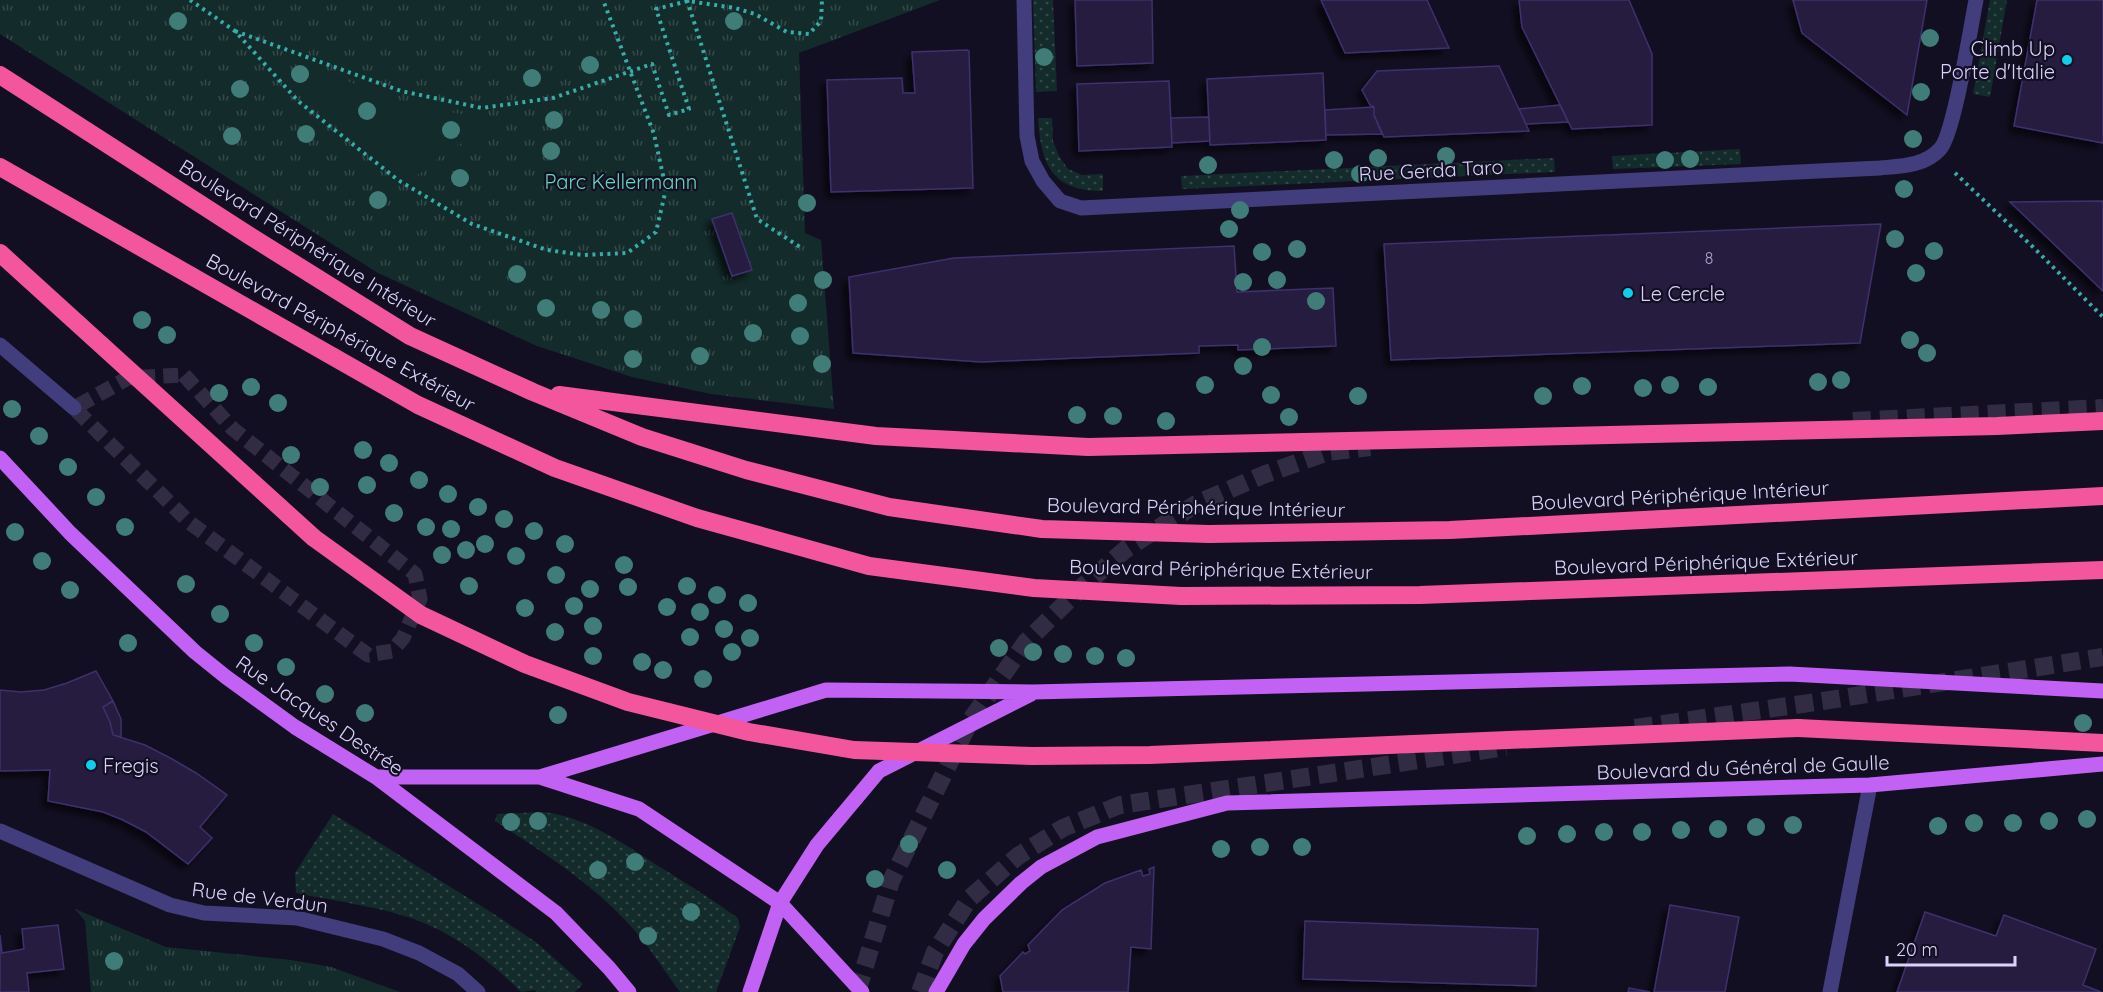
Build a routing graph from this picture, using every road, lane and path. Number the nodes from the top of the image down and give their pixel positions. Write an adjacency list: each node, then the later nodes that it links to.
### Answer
1 (603, 0): 8 (path)
2 (822, 0): 6 (path)
3 (1024, 0): 10 (street, Rue Gerda Taro)
4 (1976, 0): 10 (street)
5 (193, 1): 7 (path)
6 (688, 1): 8 (path); 12 (path)
7 (235, 31): 8 (path); 8 (path)
8 (631, 72)
9 (0, 75): 16 (highway, Boulevard Périphérique Intérieur)
10 (1941, 148): 14 (path)
11 (0, 167): 21 (highway, Boulevard Périphérique Extérieur)
12 (800, 247)
13 (0, 254): 24 (highway, bridge)
14 (2103, 317)
15 (0, 345): 17 (street)
16 (533, 392): 18 (highway); 20 (highway, Boulevard Périphérique Intérieur)
17 (74, 408)
18 (2103, 421)
19 (0, 458): 26 (main road, Rue Jacques Destrée)
20 (2103, 496)
21 (2103, 570)
22 (2103, 691): 23 (main road)
23 (1033, 692): 27 (main road); 30 (main road)
24 (2103, 743)
25 (2103, 764): 28 (main road, Boulevard du Général de Gaulle)
26 (376, 777): 27 (main road); 32 (main road, Rue Jacques Destrée)
27 (540, 777): 30 (main road)
28 (1870, 785): 35 (main road, Boulevard du Général de Gaulle); 36 (street)
29 (0, 831): 31 (street, Rue de Verdun)
30 (780, 903): 33 (main road); 34 (main road)
31 (478, 992)
32 (629, 992)
33 (750, 992)
34 (862, 992)
35 (936, 992)
36 (1830, 992)

